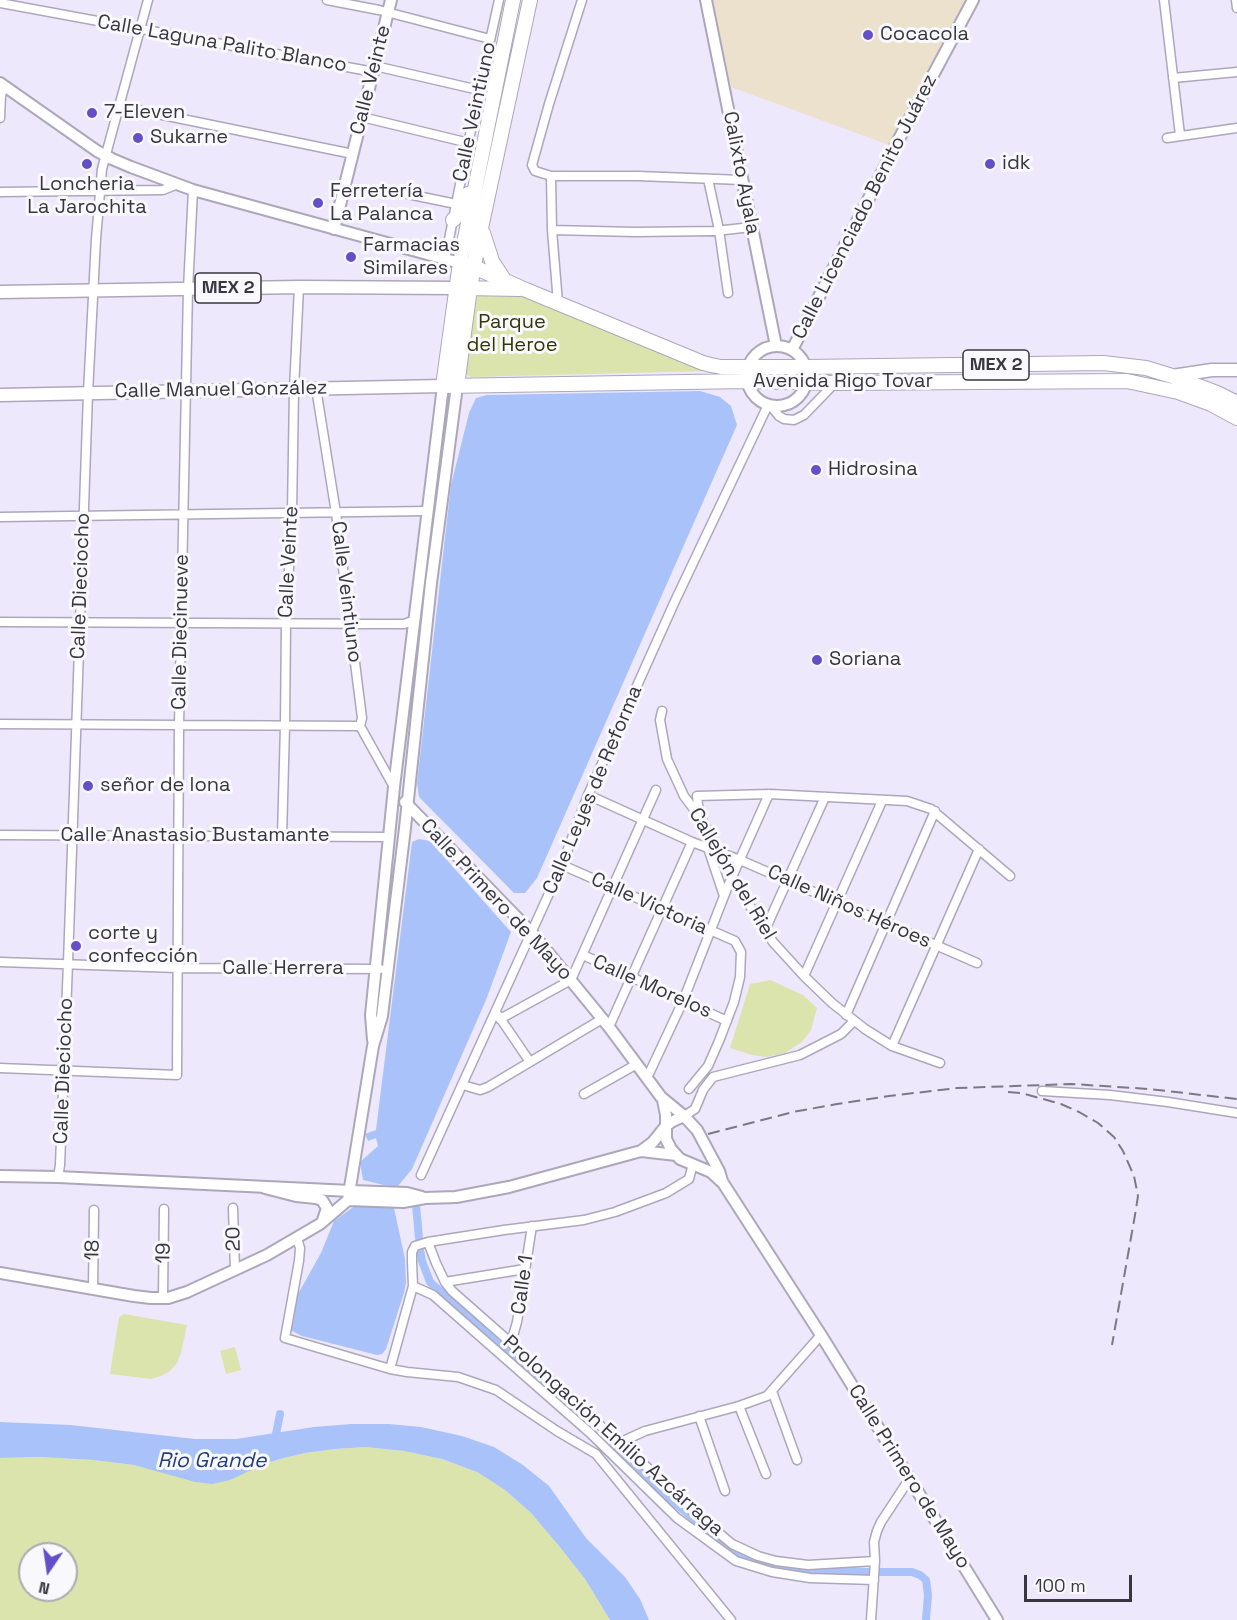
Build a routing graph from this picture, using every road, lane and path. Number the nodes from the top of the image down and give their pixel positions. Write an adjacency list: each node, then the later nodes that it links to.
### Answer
1 (148, 0): 15 (street, Calle Dieciocho)
2 (327, 0): 14 (street)
3 (391, 0): 14 (main road, Calle Veinte)
4 (500, 0): 16 (street, Calle Veintiuno)
5 (513, 0): 32 (highway)
6 (530, 0): 44 (highway)
7 (582, 0): 33 (street)
8 (706, 0): 35 (main road, Calixto Ayala)
9 (973, 0): 62 (main road, Calle Licenciado Benito Juárez)
10 (1164, 0): 19 (street)
11 (1236, 0): 13 (street)
12 (0, 3): 15 (street, Calle Laguna Palito Blanco)
13 (1237, 8)
14 (388, 12): 16 (street); 17 (main road, Calle Veinte)
15 (141, 28): 17 (street, Calle Laguna Palito Blanco); 22 (street, Calle Dieciocho)
16 (490, 39): 21 (street, Calle Veintiuno)
17 (374, 69): 21 (street, Calle Laguna Palito Blanco); 24 (main road, Calle Veinte)
18 (1237, 72): 19 (street)
19 (1173, 78): 27 (street)
20 (2, 85): 23 (street); 31 (main road)
21 (479, 90): 29 (street, Calle Veintiuno)
22 (119, 106): 30 (street); 31 (street, Calle Dieciocho)
23 (0, 111): 25 (street)
24 (362, 117): 29 (street); 30 (main road, Calle Veinte)
25 (0, 118)
26 (1237, 128): 27 (street)
27 (1180, 135): 28 (street)
28 (1167, 138)
29 (469, 143): 41 (street, Calle Veintiuno)
30 (353, 154): 45 (main road, Calle Veinte)
31 (105, 156): 36 (main road); 38 (street, Calle Dieciocho)
32 (481, 168): 42 (highway); 49 (highway)
33 (551, 176): 34 (street); 46 (street)
34 (708, 179): 35 (street); 47 (street)
35 (742, 180): 43 (main road, Calixto Ayala)
36 (178, 184): 37 (main road); 38 (street)
37 (193, 190): 45 (main road); 55 (street, Calle Diecinueve)
38 (101, 191): 39 (street); 57 (street, Calle Dieciocho)
39 (0, 192)
40 (403, 192): 41 (street)
41 (456, 204): 42 (street, Calle Veintiuno)
42 (453, 220): 48 (street, Calle Veintiuno)
43 (752, 227): 47 (street); 61 (main road, Calixto Ayala)
44 (482, 228): 50 (highway); 51 (highway)
45 (334, 229): 48 (main road)
46 (552, 230): 47 (street); 60 (street)
47 (719, 230): 59 (street)
48 (445, 259): 49 (main road)
49 (460, 263): 50 (highway); 53 (highway)
50 (474, 267): 51 (highway); 54 (highway)
51 (504, 280): 56 (highway)
52 (299, 287): 53 (main road, MEX 2); 55 (main road, MEX 2); 76 (street, Calle Veinte)
53 (456, 288): 54 (highway, MEX 2); 73 (highway)
54 (470, 288): 56 (highway, MEX 2); 74 (highway)
55 (188, 289): 57 (main road, MEX 2); 77 (street, Calle Diecinueve)
56 (526, 290): 60 (highway, MEX 2)
57 (94, 291): 58 (main road, MEX 2); 78 (street, Calle Dieciocho)
58 (0, 292)
59 (728, 292)
60 (558, 303): 65 (highway, Avenida Rigo Tovar / MEX 2)
61 (776, 346): 62 (main road); 65 (main road)
62 (792, 350): 66 (main road)
63 (930, 364): 64 (highway, Avenida Rigo Tovar / MEX 2); 66 (highway, Avenida Rigo Tovar / MEX 2); 72 (highway)
64 (999, 365): 68 (highway, Avenida Rigo Tovar / MEX 2); 70 (highway)
65 (748, 366): 66 (highway, Avenida Rigo Tovar / MEX 2); 69 (main road)
66 (805, 367): 71 (main road)
67 (1237, 370): 68 (main road)
68 (1172, 376): 80 (highway, Avenida Rigo Tovar / MEX 2)
69 (747, 381): 71 (highway, Avenida Rigo Tovar / MEX 2); 74 (highway, Avenida Rigo Tovar / MEX 2); 81 (main road)
70 (999, 382): 72 (highway, Avenida Rigo Tovar / MEX 2); 82 (highway, Avenida Rigo Tovar / MEX 2)
71 (806, 383): 72 (highway, Avenida Rigo Tovar / MEX 2); 81 (main road)
72 (839, 383): 81 (street)
73 (443, 386): 74 (highway, Avenida Rigo Tovar / MEX 2); 75 (main road, Calle Manuel González / MEX 2); 83 (main road)
74 (457, 386): 107 (main road)
75 (316, 388): 76 (main road, Calle Manuel González / MEX 2); 85 (street, Calle Veintiuno)
76 (294, 389): 77 (main road, Calle Manuel González / MEX 2); 84 (street, Calle Veinte)
77 (186, 391): 78 (main road, Calle Manuel González / MEX 2); 86 (street, Calle Diecinueve)
78 (88, 393): 79 (main road, Calle Manuel González / MEX 2); 87 (street, Calle Dieciocho)
79 (0, 395)
80 (1237, 403)
81 (769, 405): 104 (street, Calle Leyes de Reforma)
82 (1237, 418)
83 (428, 511): 85 (street); 89 (main road)
84 (292, 513): 85 (street); 86 (street); 93 (street, Calle Veinte)
85 (336, 513): 94 (street, Calle Veintiuno)
86 (183, 515): 87 (street); 92 (street, Calle Diecinueve)
87 (84, 516): 88 (street); 91 (street, Calle Dieciocho)
88 (0, 517)
89 (415, 620): 94 (street); 101 (main road)
90 (0, 622): 91 (street)
91 (80, 622): 92 (street); 97 (street, Calle Dieciocho)
92 (181, 622): 93 (street); 98 (street, Calle Diecinueve)
93 (286, 623): 94 (street); 99 (street, Calle Veinte)
94 (349, 623): 100 (street, Calle Veintiuno)
95 (662, 711): 109 (street, Callejón del Riel)
96 (0, 724): 97 (street)
97 (76, 725): 98 (street); 114 (street, Calle Dieciocho)
98 (178, 726): 99 (street); 115 (street, Calle Diecinueve)
99 (285, 726): 100 (street); 116 (street, Calle Veinte)
100 (360, 726): 101 (street, Calle Veintiuno)
101 (394, 787): 107 (main road, Calle Primero de Mayo); 117 (main road)
102 (656, 790): 111 (street)
103 (769, 794): 105 (street); 109 (street); 122 (street)
104 (588, 795): 111 (street, Calle Niños Héroes); 123 (street, Calle Leyes de Reforma)
105 (825, 798): 106 (street); 126 (street)
106 (882, 801): 108 (street); 129 (street)
107 (408, 805): 110 (main road, Calle Primero de Mayo); 112 (main road)
108 (935, 812): 120 (street); 131 (street)
109 (699, 817): 121 (street, Callejón del Riel)
110 (422, 819): 112 (main road); 134 (main road, Calle Primero de Mayo)
111 (642, 820): 118 (street, Calle Niños Héroes); 127 (street)
112 (405, 828): 141 (main road)
113 (0, 835): 114 (street, Calle Anastasio Bustamante)
114 (72, 835): 115 (street, Calle Anastasio Bustamante); 138 (street, Calle Dieciocho)
115 (177, 836): 116 (street, Calle Anastasio Bustamante); 140 (street, Calle Diecinueve)
116 (282, 837): 117 (street, Calle Anastasio Bustamante)
117 (389, 837): 141 (main road)
118 (692, 842): 119 (street, Calle Niños Héroes); 130 (street)
119 (708, 848): 121 (street, Calle Niños Héroes); 128 (street)
120 (979, 849): 124 (street); 135 (street)
121 (720, 852): 122 (street, Calle Niños Héroes); 125 (street, Callejón del Riel)
122 (740, 860): 125 (street); 126 (street, Calle Niños Héroes)
123 (562, 866): 127 (street, Calle Victoria); 134 (street, Calle Leyes de Reforma)
124 (1010, 876)
125 (732, 878): 128 (street); 132 (street, Callejón del Riel)
126 (787, 881): 129 (street, Calle Niños Héroes); 132 (street)
127 (612, 888): 130 (street, Calle Victoria); 136 (street)
128 (724, 896): 133 (street)
129 (837, 902): 131 (street, Calle Niños Héroes); 142 (street)
130 (661, 909): 133 (street, Calle Victoria); 143 (street)
131 (886, 924): 135 (street, Calle Niños Héroes); 147 (street)
132 (765, 930): 142 (street, Callejón del Riel)
133 (711, 931): 145 (street); 148 (street, Calle Victoria)
134 (532, 933): 144 (main road, Calle Primero de Mayo); 146 (street, Calle Leyes de Reforma)
135 (937, 946): 139 (street, Calle Niños Héroes); 151 (street)
136 (583, 956): 143 (street, Calle Morelos); 144 (street)
137 (0, 962): 138 (street, Calle Herrera)
138 (68, 963): 140 (street, Calle Herrera); 157 (street, Calle Dieciocho)
139 (977, 963)
140 (178, 968): 141 (street, Calle Herrera); 157 (street, Calle Diecinueve)
141 (381, 969): 177 (main road)
142 (804, 976): 147 (street, Callejón del Riel)
143 (631, 979): 145 (street, Calle Morelos); 150 (street)
144 (571, 980): 146 (street); 150 (main road, Calle Primero de Mayo)
145 (683, 1001): 148 (street, Calle Morelos); 159 (street)
146 (498, 1015): 152 (street); 160 (street, Calle Leyes de Reforma)
147 (846, 1015): 149 (street, Callejón del Riel)
148 (724, 1020): 155 (street)
149 (854, 1020): 151 (street, Callejón del Riel); 158 (street)
150 (606, 1023): 152 (street); 154 (main road, Calle Primero de Mayo)
151 (892, 1046): 153 (street, Callejón del Riel)
152 (530, 1062): 160 (street)
153 (940, 1063)
154 (637, 1064): 159 (main road, Calle Primero de Mayo); 163 (street)
155 (708, 1066): 158 (street); 161 (street)
156 (0, 1068): 157 (street)
157 (64, 1069): 174 (street, Calle Dieciocho)
158 (713, 1077): 166 (street)
159 (647, 1078): 164 (main road, Calle Primero de Mayo)
160 (463, 1085): 172 (street, Calle Leyes de Reforma)
161 (689, 1089)
162 (1042, 1091): 165 (street)
163 (584, 1094)
164 (663, 1100): 166 (main road, Calle Primero de Mayo); 167 (main road, Calle Primero de Mayo)
165 (1237, 1113)
166 (684, 1116): 167 (main road); 168 (main road, Calle Primero de Mayo)
167 (666, 1126): 169 (main road); 170 (main road, Calle Primero de Mayo)
168 (705, 1147): 171 (main road); 175 (main road, Calle Primero de Mayo)
169 (641, 1151): 170 (main road); 177 (main road)
170 (676, 1155): 171 (main road, Calle Primero de Mayo)
171 (693, 1164): 175 (main road, Calle Primero de Mayo); 182 (street)
172 (421, 1175)
173 (0, 1176): 174 (main road)
174 (58, 1177): 176 (main road)
175 (723, 1183): 192 (main road, Calle Primero de Mayo)
176 (265, 1188): 177 (main road); 181 (main road)
177 (350, 1195): 181 (main road)
178 (234, 1208): 186 (street, 20)
179 (164, 1209): 191 (street, 19)
180 (94, 1210): 190 (street, 18)
181 (323, 1221): 183 (main road)
182 (532, 1226): 184 (street); 185 (street, Calle 1)
183 (297, 1238): 186 (main road); 194 (street)
184 (428, 1242): 188 (street, Prolongación Emilio Azcárraga); 189 (street)
185 (525, 1269): 188 (street); 193 (street, Calle 1)
186 (235, 1270): 191 (main road)
187 (0, 1273): 190 (main road)
188 (445, 1282): 193 (street, Prolongación Emilio Azcárraga)
189 (413, 1286): 194 (street); 204 (street)
190 (93, 1289): 191 (main road)
191 (163, 1298)
192 (822, 1335): 195 (street); 201 (main road, Calle Primero de Mayo)
193 (511, 1343): 198 (street, Prolongación Emilio Azcárraga)
194 (390, 1369): 205 (street)
195 (772, 1391): 196 (street); 199 (street)
196 (739, 1406): 197 (street); 200 (street)
197 (699, 1416): 198 (street); 202 (street)
198 (621, 1442): 203 (street, Prolongación Emilio Azcárraga)
199 (797, 1460)
200 (766, 1474)
201 (910, 1478): 203 (street); 207 (main road, Calle Primero de Mayo)
202 (725, 1491)
203 (875, 1561): 204 (street)
204 (874, 1580): 206 (street)
205 (731, 1620)
206 (871, 1620)
207 (997, 1620)

